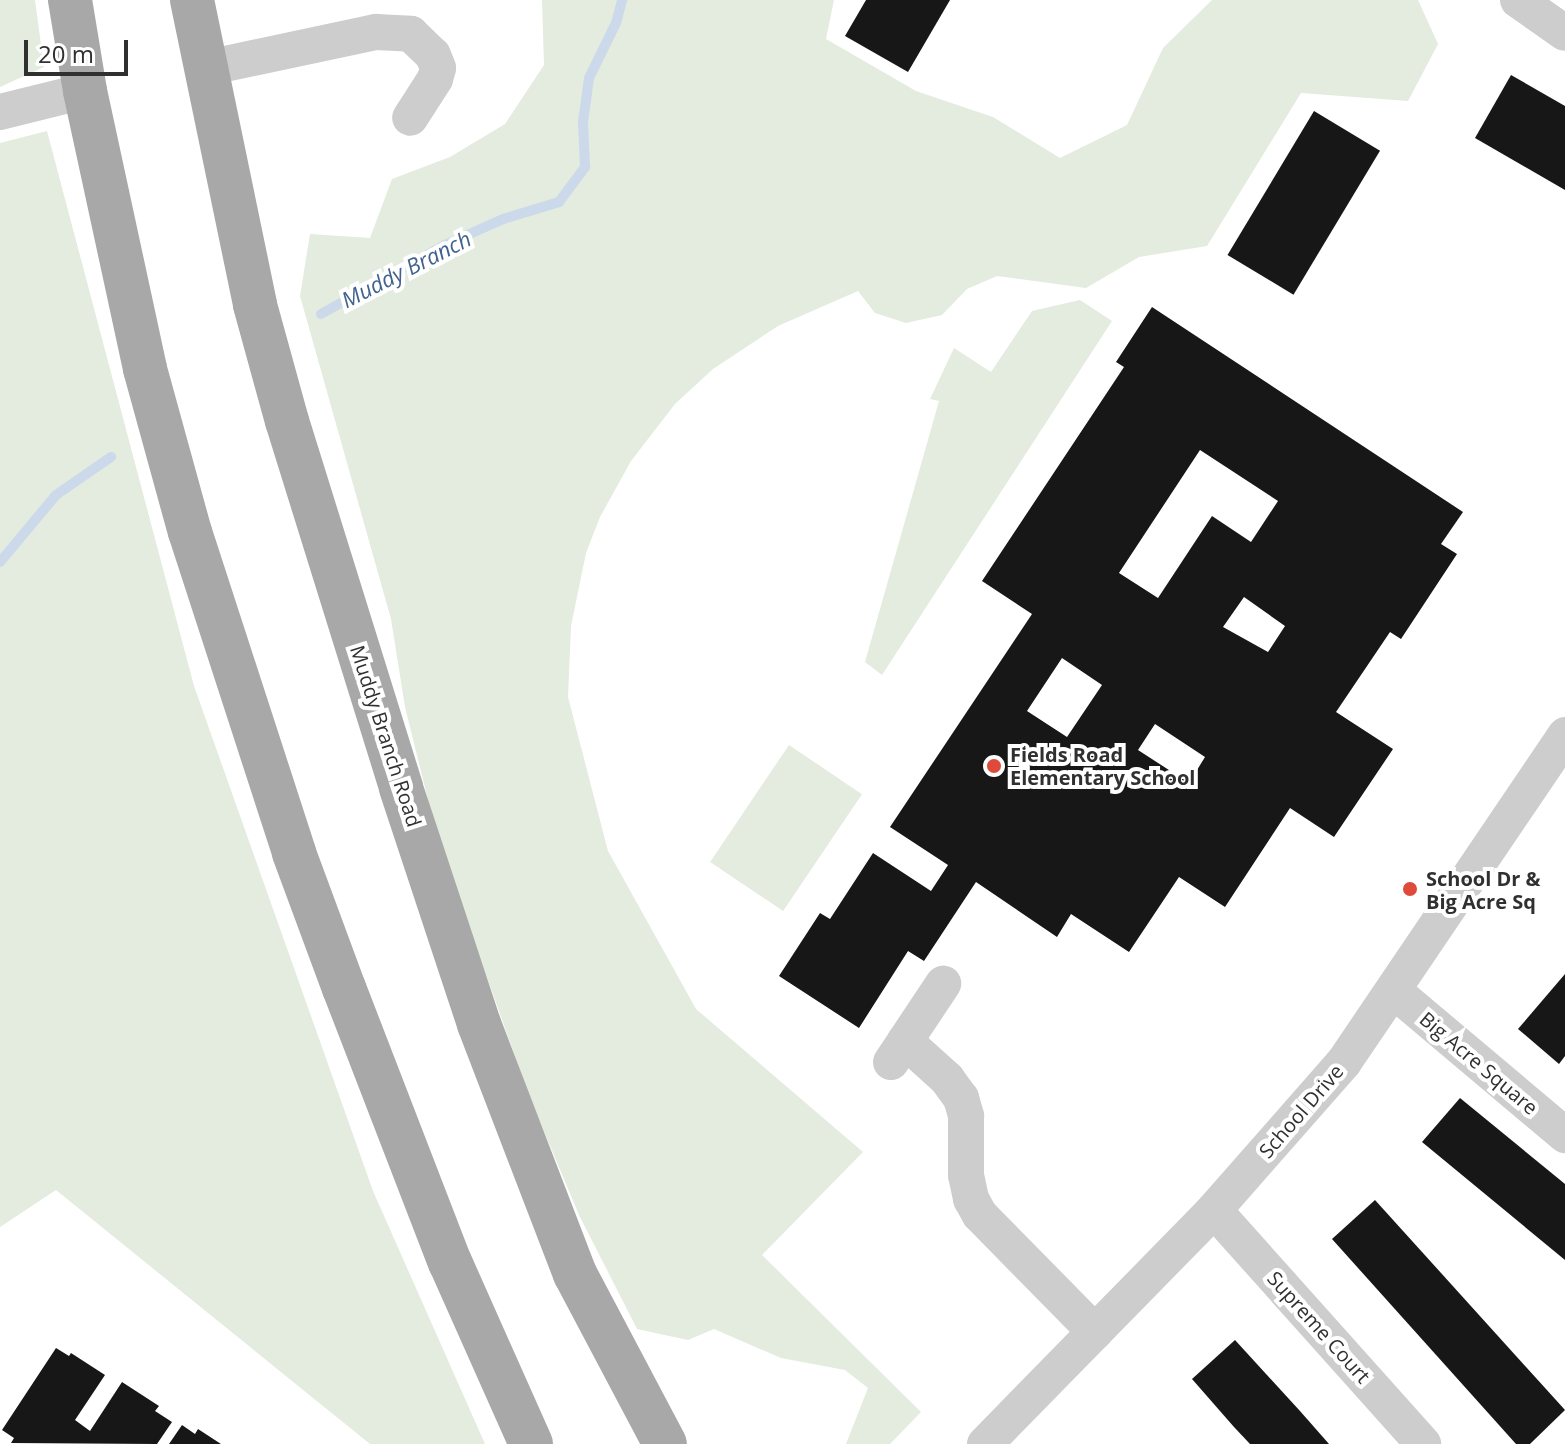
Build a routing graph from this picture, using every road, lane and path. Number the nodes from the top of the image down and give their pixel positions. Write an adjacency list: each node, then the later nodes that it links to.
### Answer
1 (70, 0): 6 (main road)
2 (192, 0): 5 (main road, Muddy Branch Road)
3 (1518, 0): 4 (street)
4 (1565, 33)
5 (206, 68): 8 (street); 16 (main road, Muddy Branch Road)
6 (85, 91): 7 (street); 15 (main road)
7 (0, 112)
8 (410, 118)
9 (1565, 735): 11 (street, School Drive)
10 (943, 984): 14 (street)
11 (1394, 991): 12 (street, Big Acre Square); 13 (street, School Drive)
12 (1565, 1135)
13 (1214, 1210): 14 (street, School Drive); 18 (street, Supreme Court)
14 (1095, 1332): 17 (street, School Drive)
15 (531, 1444)
16 (665, 1444)
17 (985, 1444)
18 (1423, 1444)

